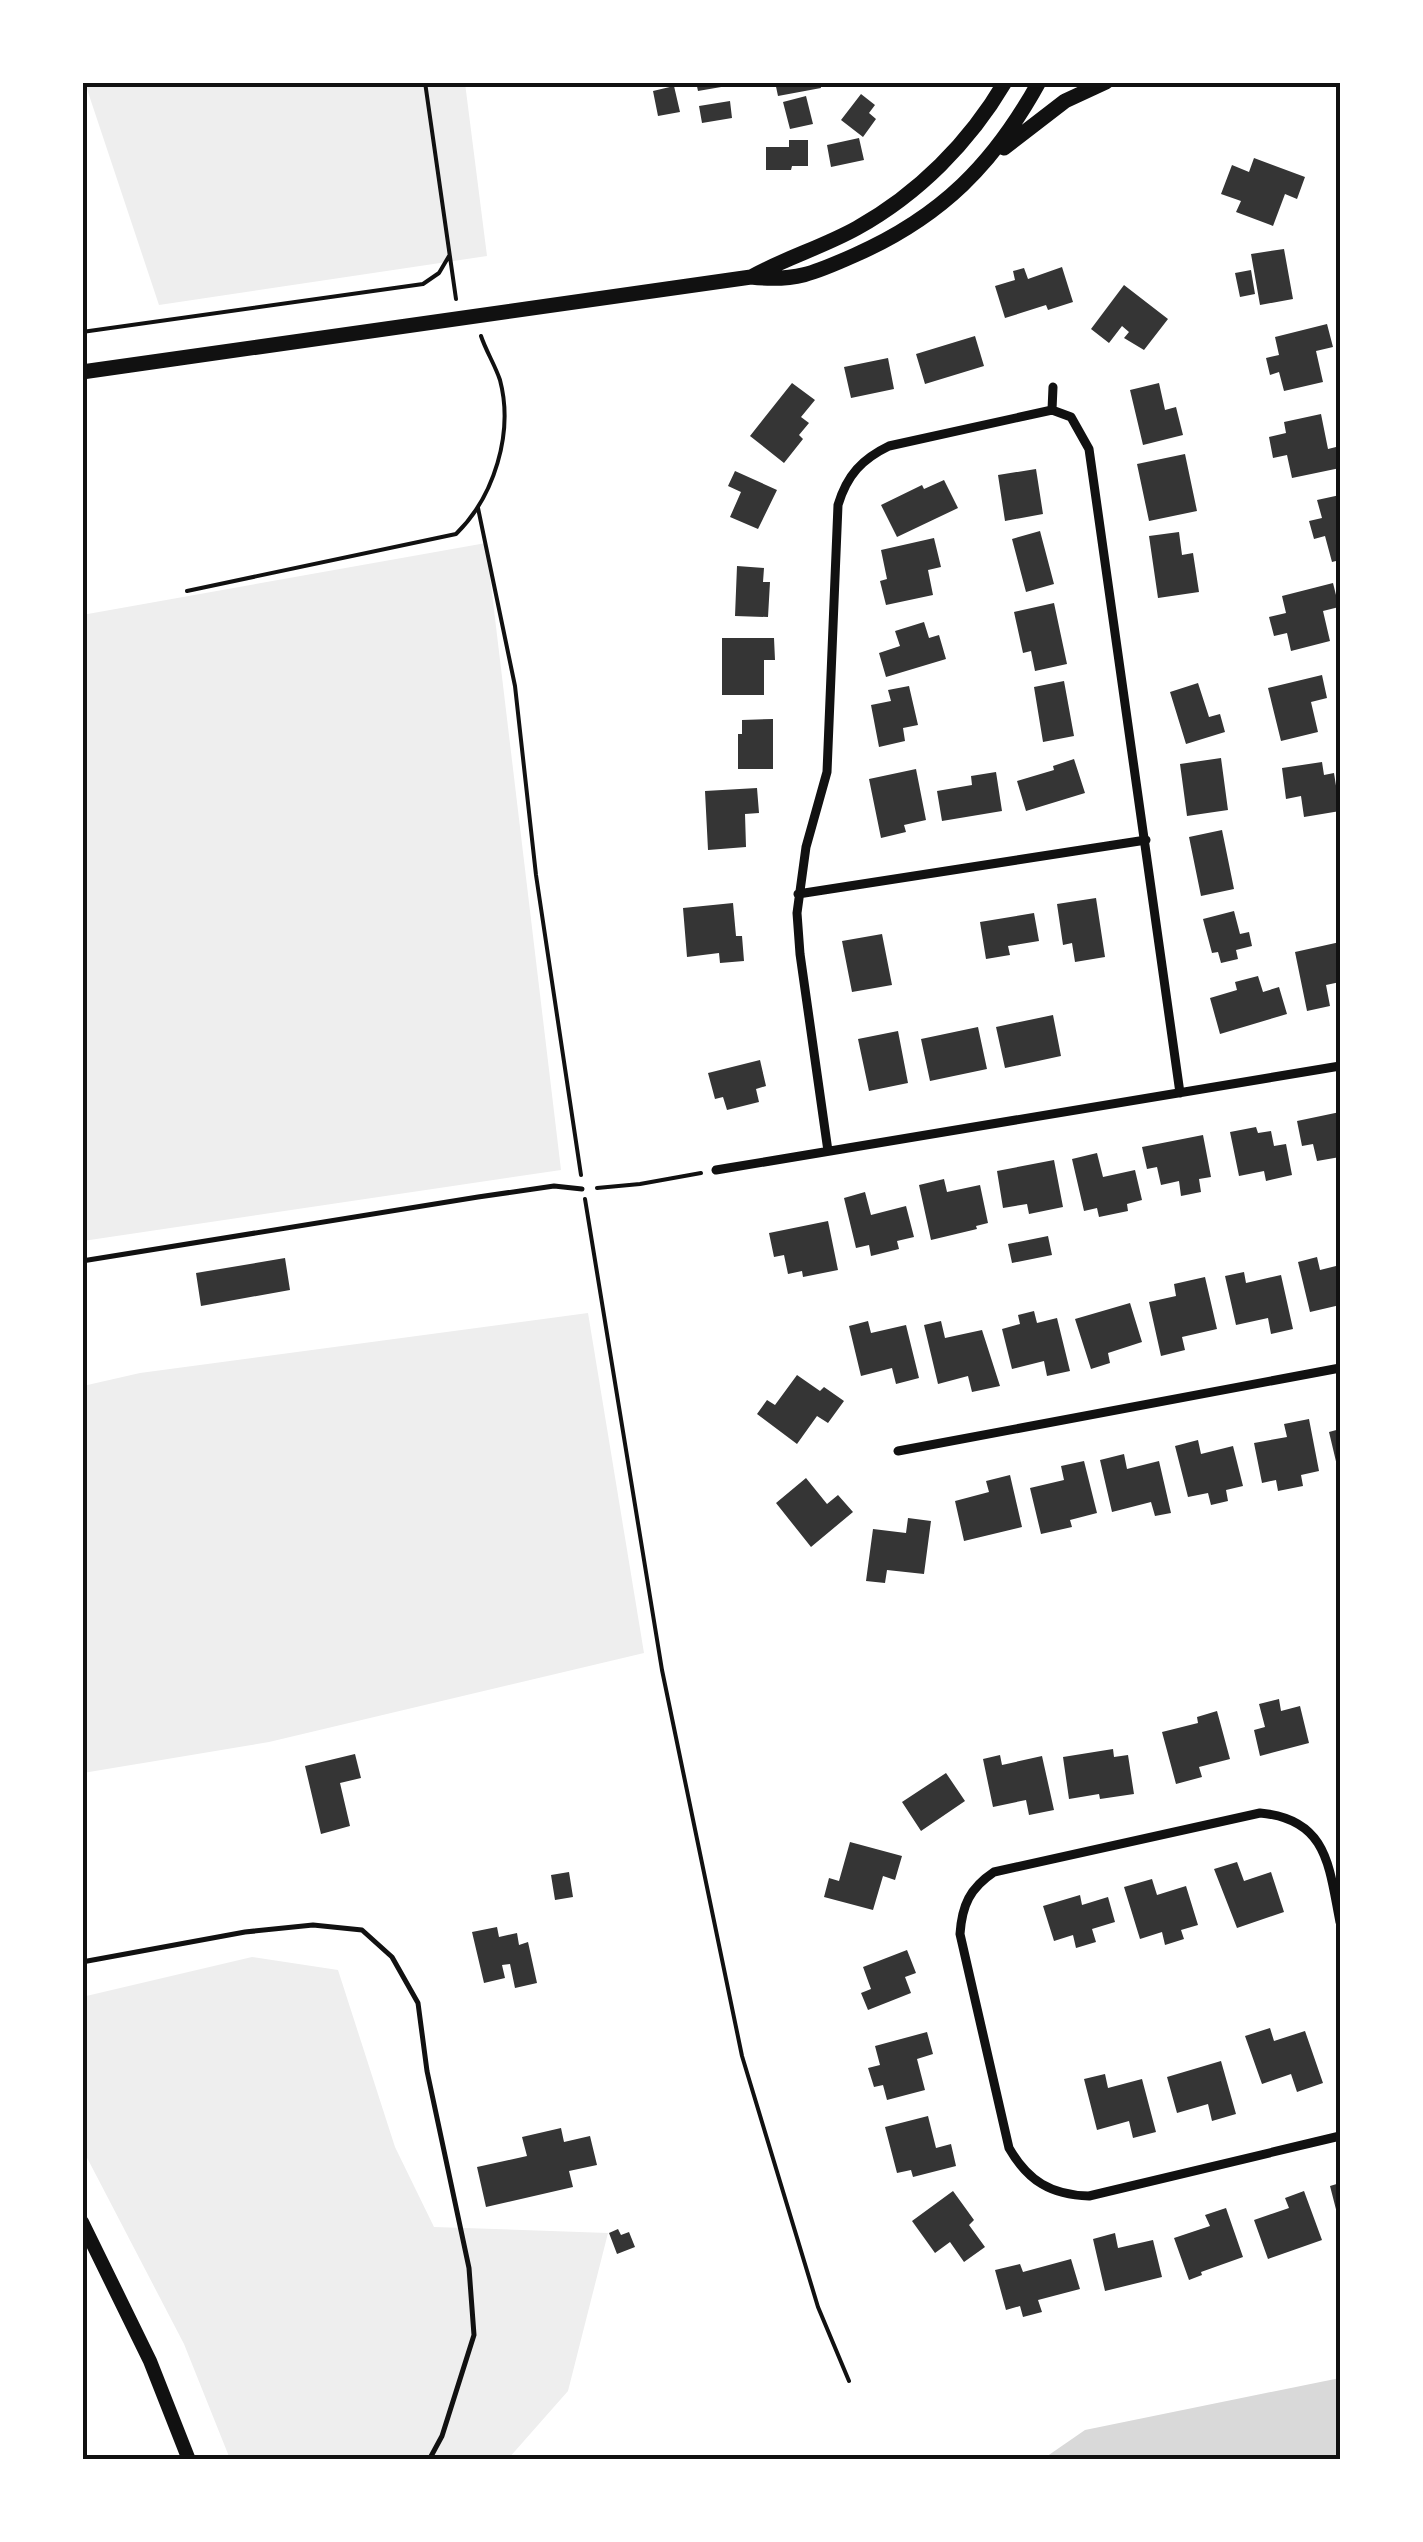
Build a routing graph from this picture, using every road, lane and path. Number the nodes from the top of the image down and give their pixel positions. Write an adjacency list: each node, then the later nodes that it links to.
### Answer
1 (425, 82): 6 (path)
2 (1039, 82): 5 (highway)
3 (1106, 82): 5 (highway)
4 (1000, 87): 7 (highway)
5 (979, 171): 7 (highway)
6 (449, 256): 8 (path); 9 (path)
7 (750, 276): 8 (highway)
8 (467, 318): 10 (highway); 13 (path)
9 (82, 332)
10 (82, 372)
11 (1053, 387): 12 (street)
12 (1052, 410): 15 (street); 16 (street)
13 (478, 508): 14 (path); 21 (path)
14 (187, 591)
15 (1146, 840): 16 (street); 18 (street)
16 (798, 894): 19 (street)
17 (1340, 1066): 18 (street)
18 (1180, 1092): 19 (street)
19 (828, 1152): 20 (street)
20 (716, 1170): 21 (path)
21 (582, 1189): 22 (lane); 29 (path)
22 (82, 1261)
23 (1340, 1368): 24 (street)
24 (898, 1452)
25 (1340, 1922): 27 (street)
26 (82, 1962): 31 (lane)
27 (1340, 2136)
28 (82, 2222): 30 (main road)
29 (850, 2381)
30 (190, 2460)
31 (429, 2460)

